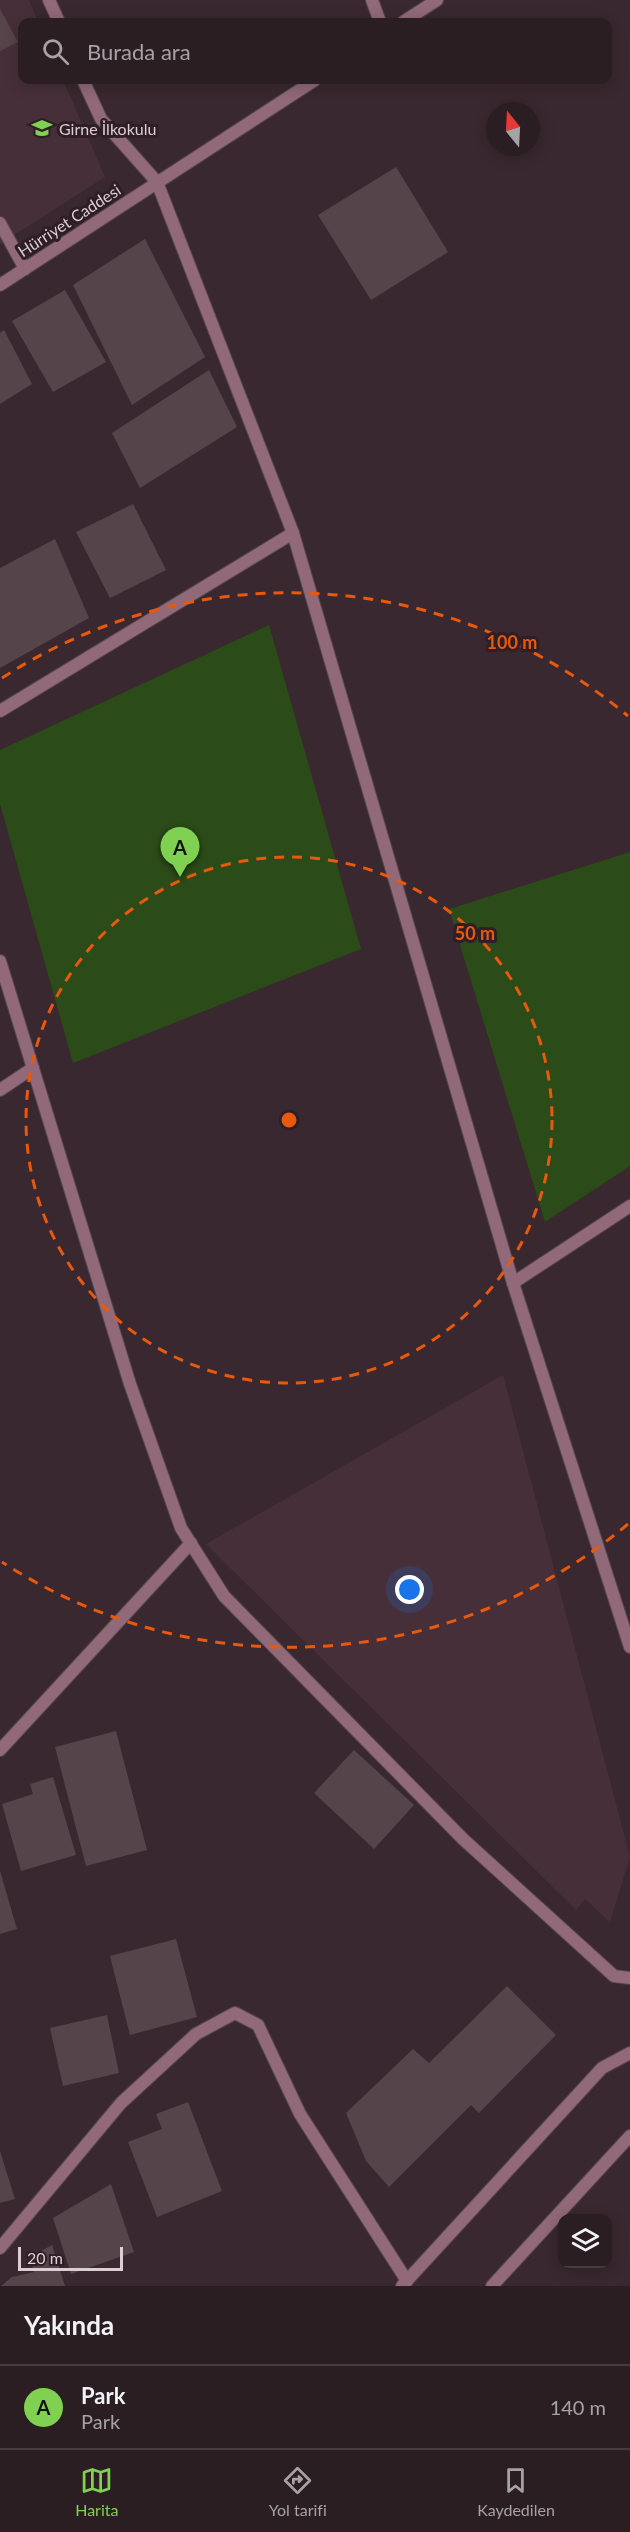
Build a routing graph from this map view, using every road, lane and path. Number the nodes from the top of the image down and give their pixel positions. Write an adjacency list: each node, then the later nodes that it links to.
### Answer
1 (49, 0): 4 (street)
2 (372, 0): 5 (street)
3 (437, 0): 6 (street)
4 (57, 18)
5 (379, 18)
6 (409, 18)
7 (85, 84): 9 (street)
8 (309, 84): 9 (street, Hürriyet Caddesi)
9 (157, 182): 11 (street, Hürriyet Caddesi); 13 (street)
10 (0, 223): 11 (street)
11 (25, 269): 12 (street, Hürriyet Caddesi)
12 (0, 285)
13 (293, 534): 14 (street); 19 (street)
14 (0, 711)
15 (0, 961): 16 (street)
16 (33, 1068): 17 (street); 20 (street)
17 (0, 1090)
18 (630, 1206): 19 (street)
19 (513, 1283): 21 (street)
20 (191, 1543): 22 (street); 23 (street)
21 (630, 1647)
22 (0, 1750)
23 (630, 1978)
24 (630, 2053): 27 (street)
25 (630, 2136): 28 (street)
26 (0, 2248): 27 (street)
27 (404, 2283)
28 (492, 2286)

